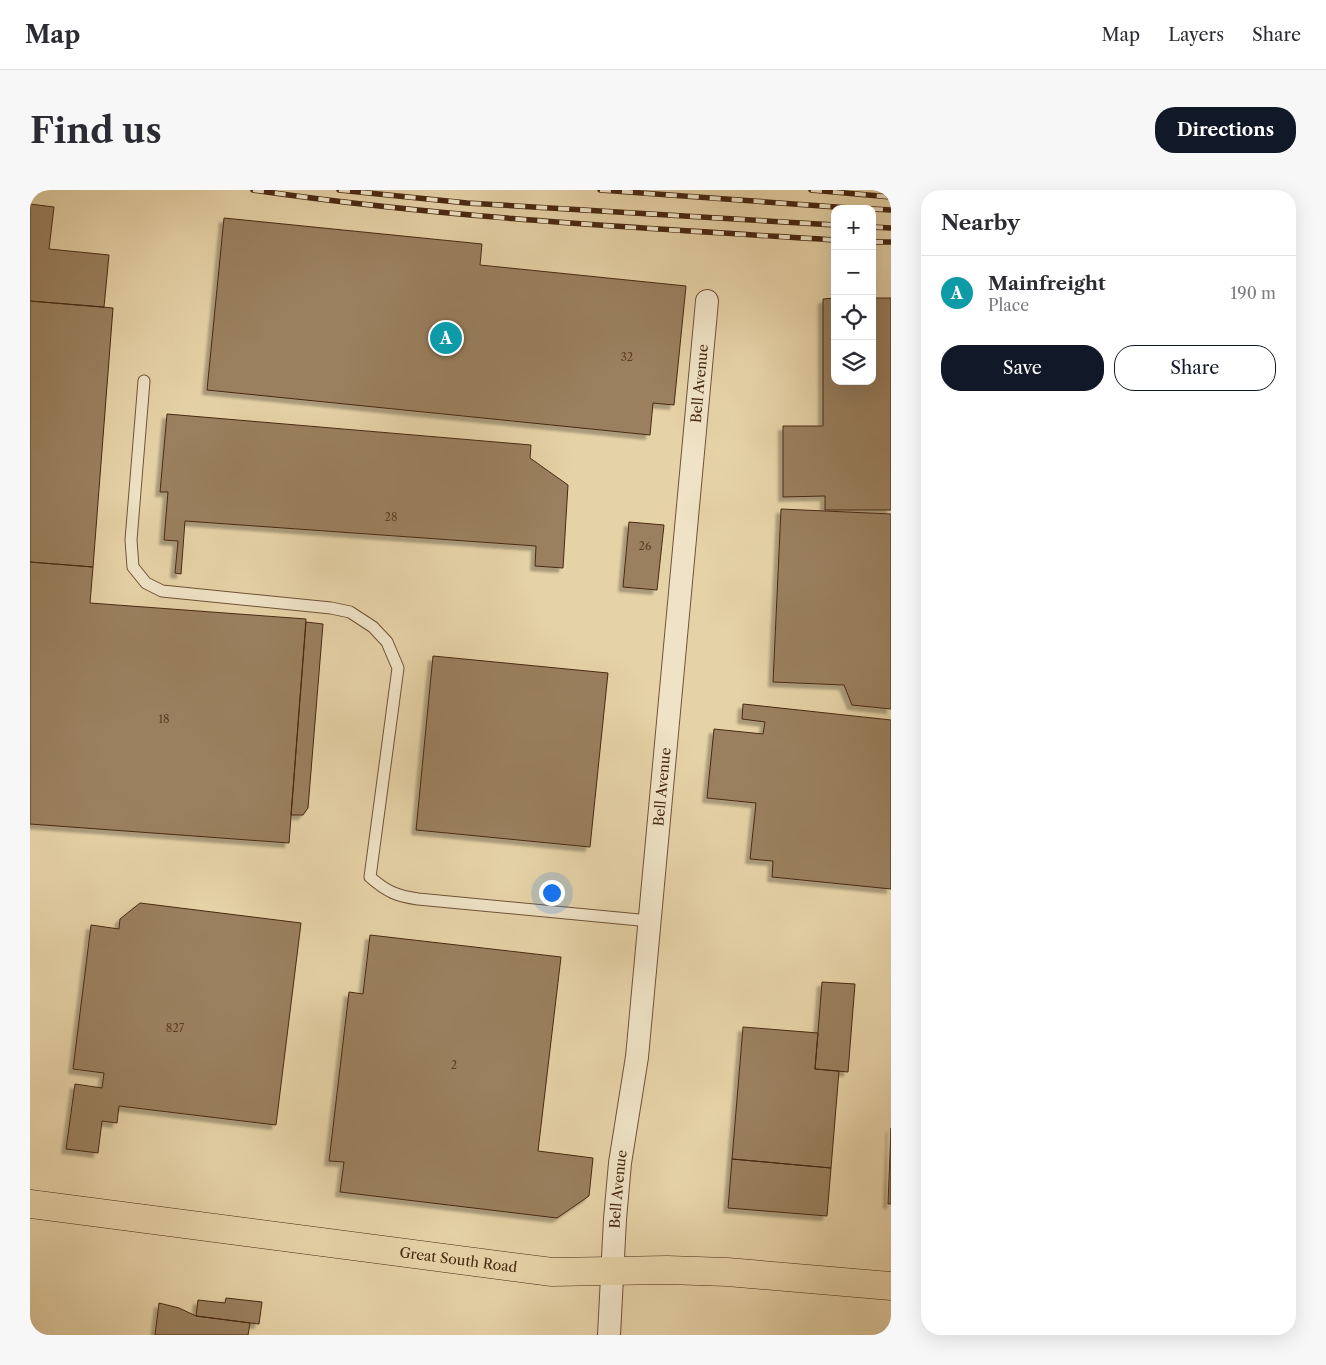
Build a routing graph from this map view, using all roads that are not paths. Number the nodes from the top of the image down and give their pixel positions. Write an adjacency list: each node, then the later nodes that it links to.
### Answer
1 (707, 301): 3 (street, Bell Avenue)
2 (144, 381): 3 (lane)
3 (650, 921): 5 (street, Bell Avenue)
4 (30, 1204): 5 (main road, Great South Road)
5 (612, 1270): 6 (main road, Great South Road); 7 (street, Bell Avenue)
6 (891, 1286)
7 (609, 1335)

